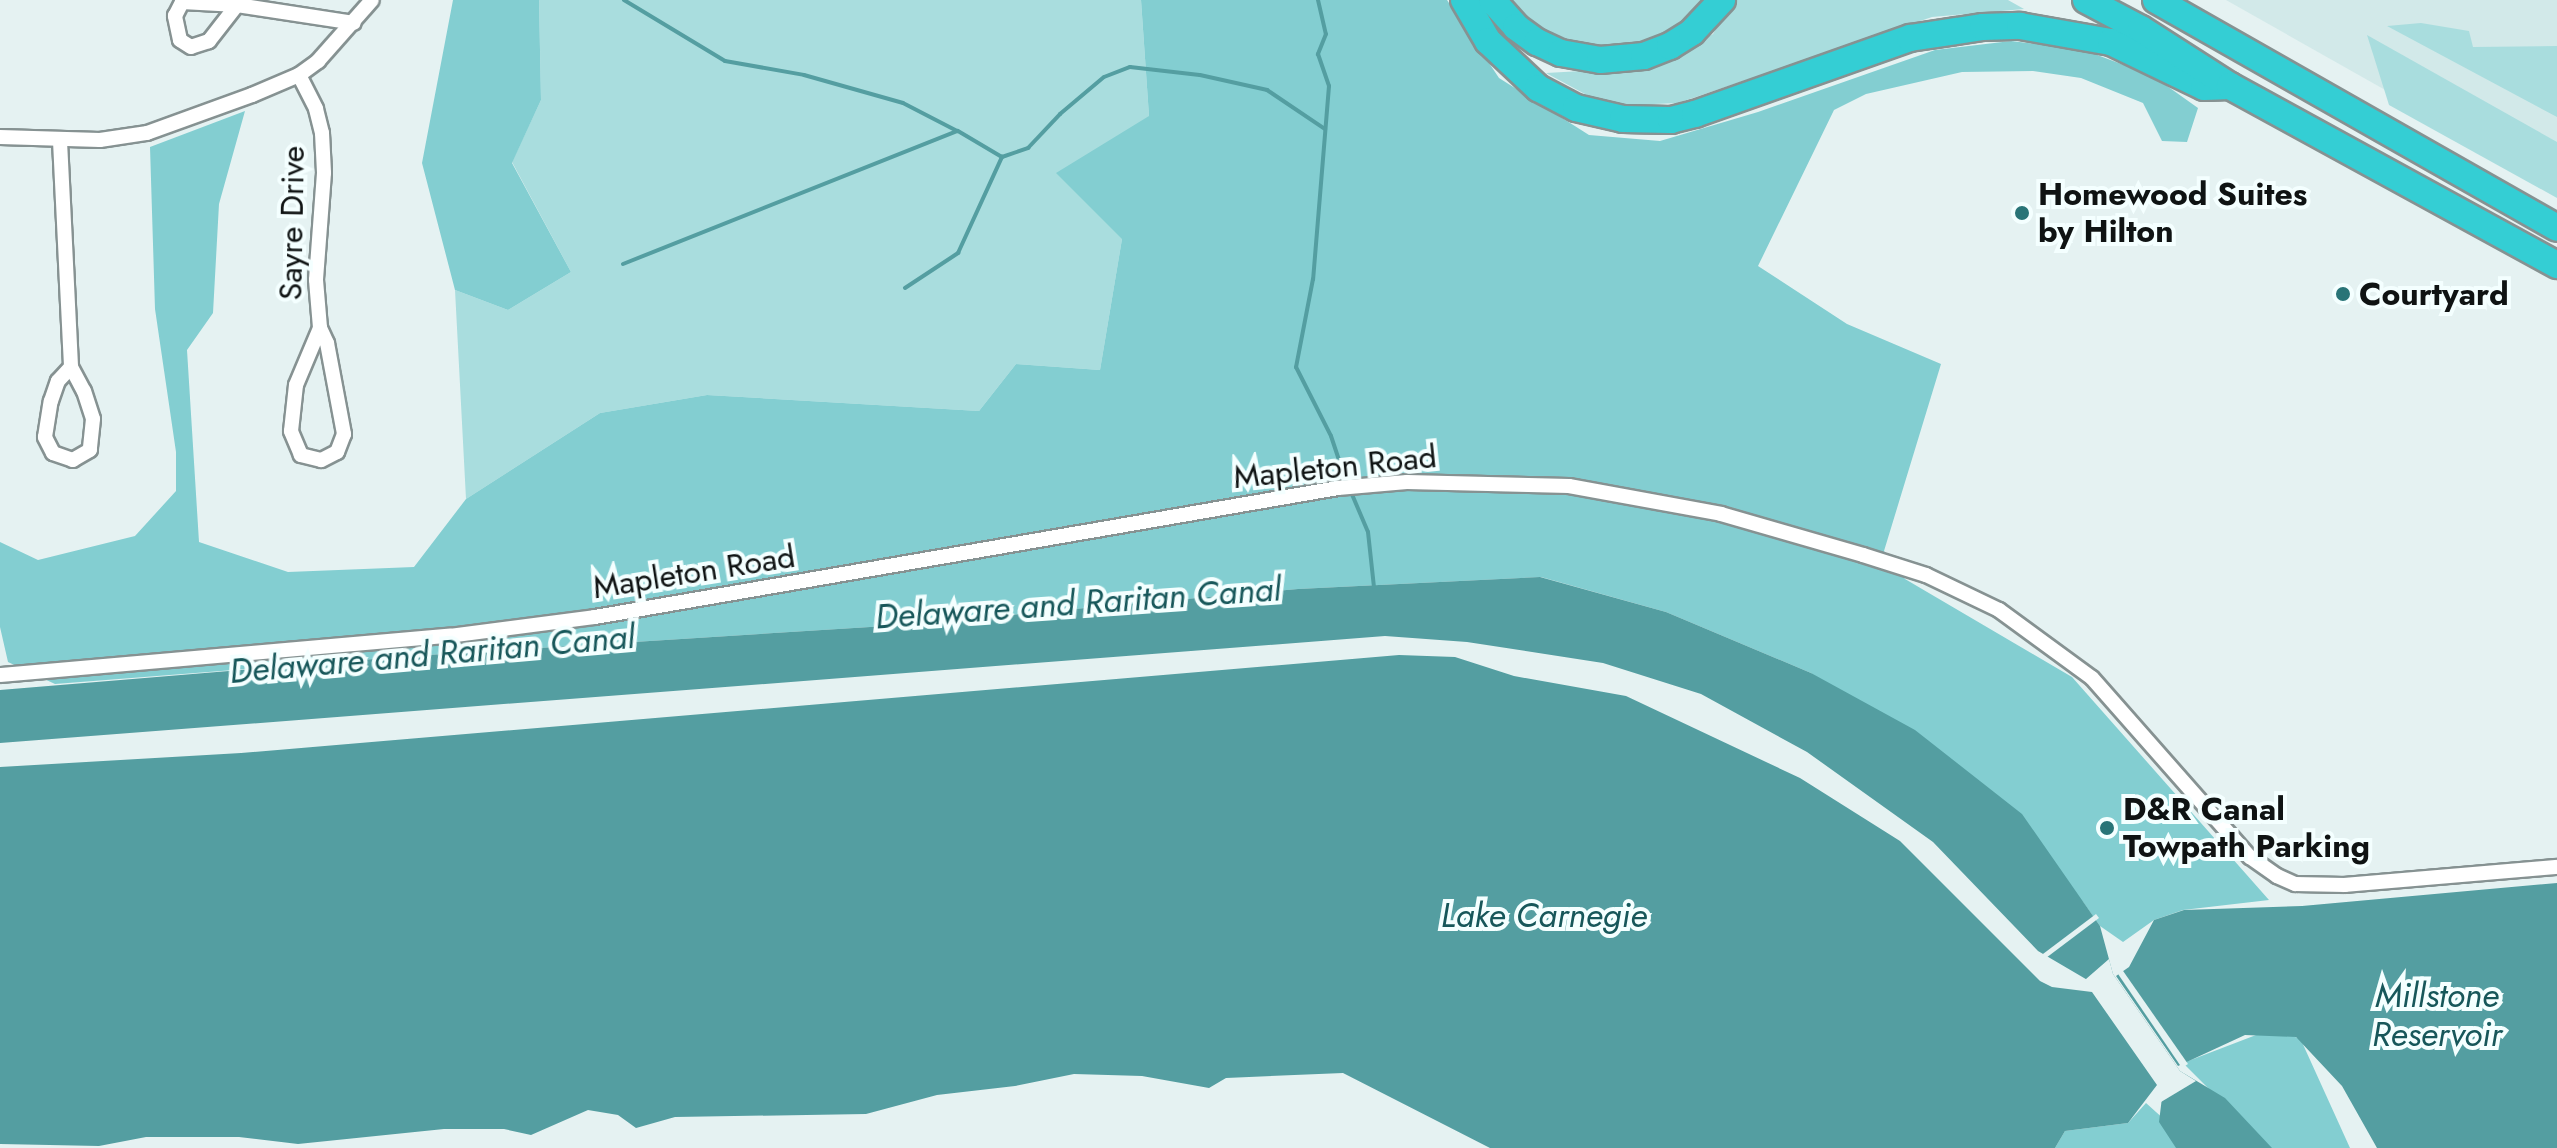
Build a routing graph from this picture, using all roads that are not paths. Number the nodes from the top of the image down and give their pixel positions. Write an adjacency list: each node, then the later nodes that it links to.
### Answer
1 (372, 0): 9 (street)
2 (1464, 0): 11 (highway)
3 (1492, 0): 4 (highway)
4 (1722, 0)
5 (2086, 0): 11 (highway)
6 (2156, 0): 14 (highway)
7 (180, 1): 8 (street); 8 (street)
8 (237, 5): 9 (street)
9 (354, 23): 10 (street)
10 (299, 75): 13 (street); 16 (street, Sayre Drive)
11 (2230, 86): 15 (highway)
12 (0, 137): 13 (street)
13 (60, 141): 17 (street)
14 (2557, 228)
15 (2557, 265)
16 (320, 328): 16 (street, Sayre Drive)
17 (71, 367): 17 (street)
18 (0, 675): 19 (street, Mapleton Road)
19 (2557, 867)

